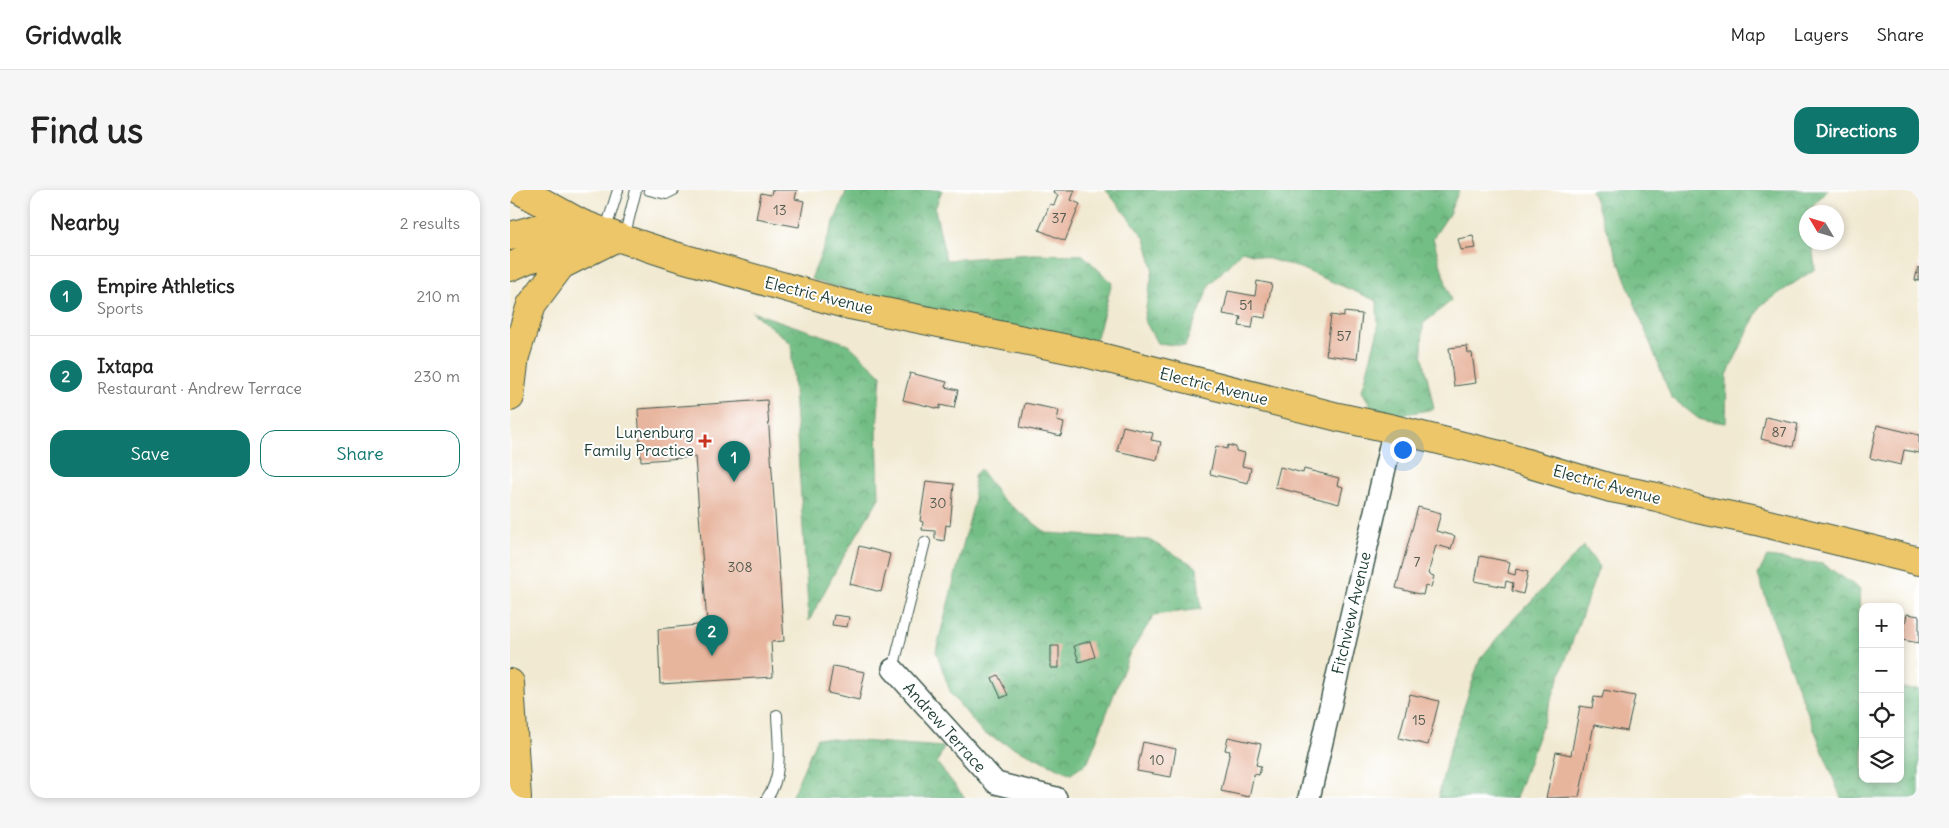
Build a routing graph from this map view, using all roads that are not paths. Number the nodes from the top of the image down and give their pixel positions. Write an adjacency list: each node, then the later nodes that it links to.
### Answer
1 (520, 190): 7 (main road)
2 (618, 190): 7 (lane)
3 (636, 190): 7 (lane)
4 (649, 190): 5 (lane)
5 (674, 190)
6 (510, 236): 7 (main road)
7 (605, 236): 8 (main road); 9 (main road); 10 (main road, Electric Avenue)
8 (510, 267)
9 (510, 397)
10 (1394, 429): 12 (main road, Electric Avenue); 19 (street, Fitchview Avenue)
11 (925, 542): 13 (lane)
12 (1919, 561)
13 (892, 669): 18 (street, Andrew Terrace)
14 (510, 683): 16 (main road)
15 (777, 714): 17 (lane)
16 (517, 798)
17 (767, 798)
18 (1056, 798)
19 (1309, 798)

